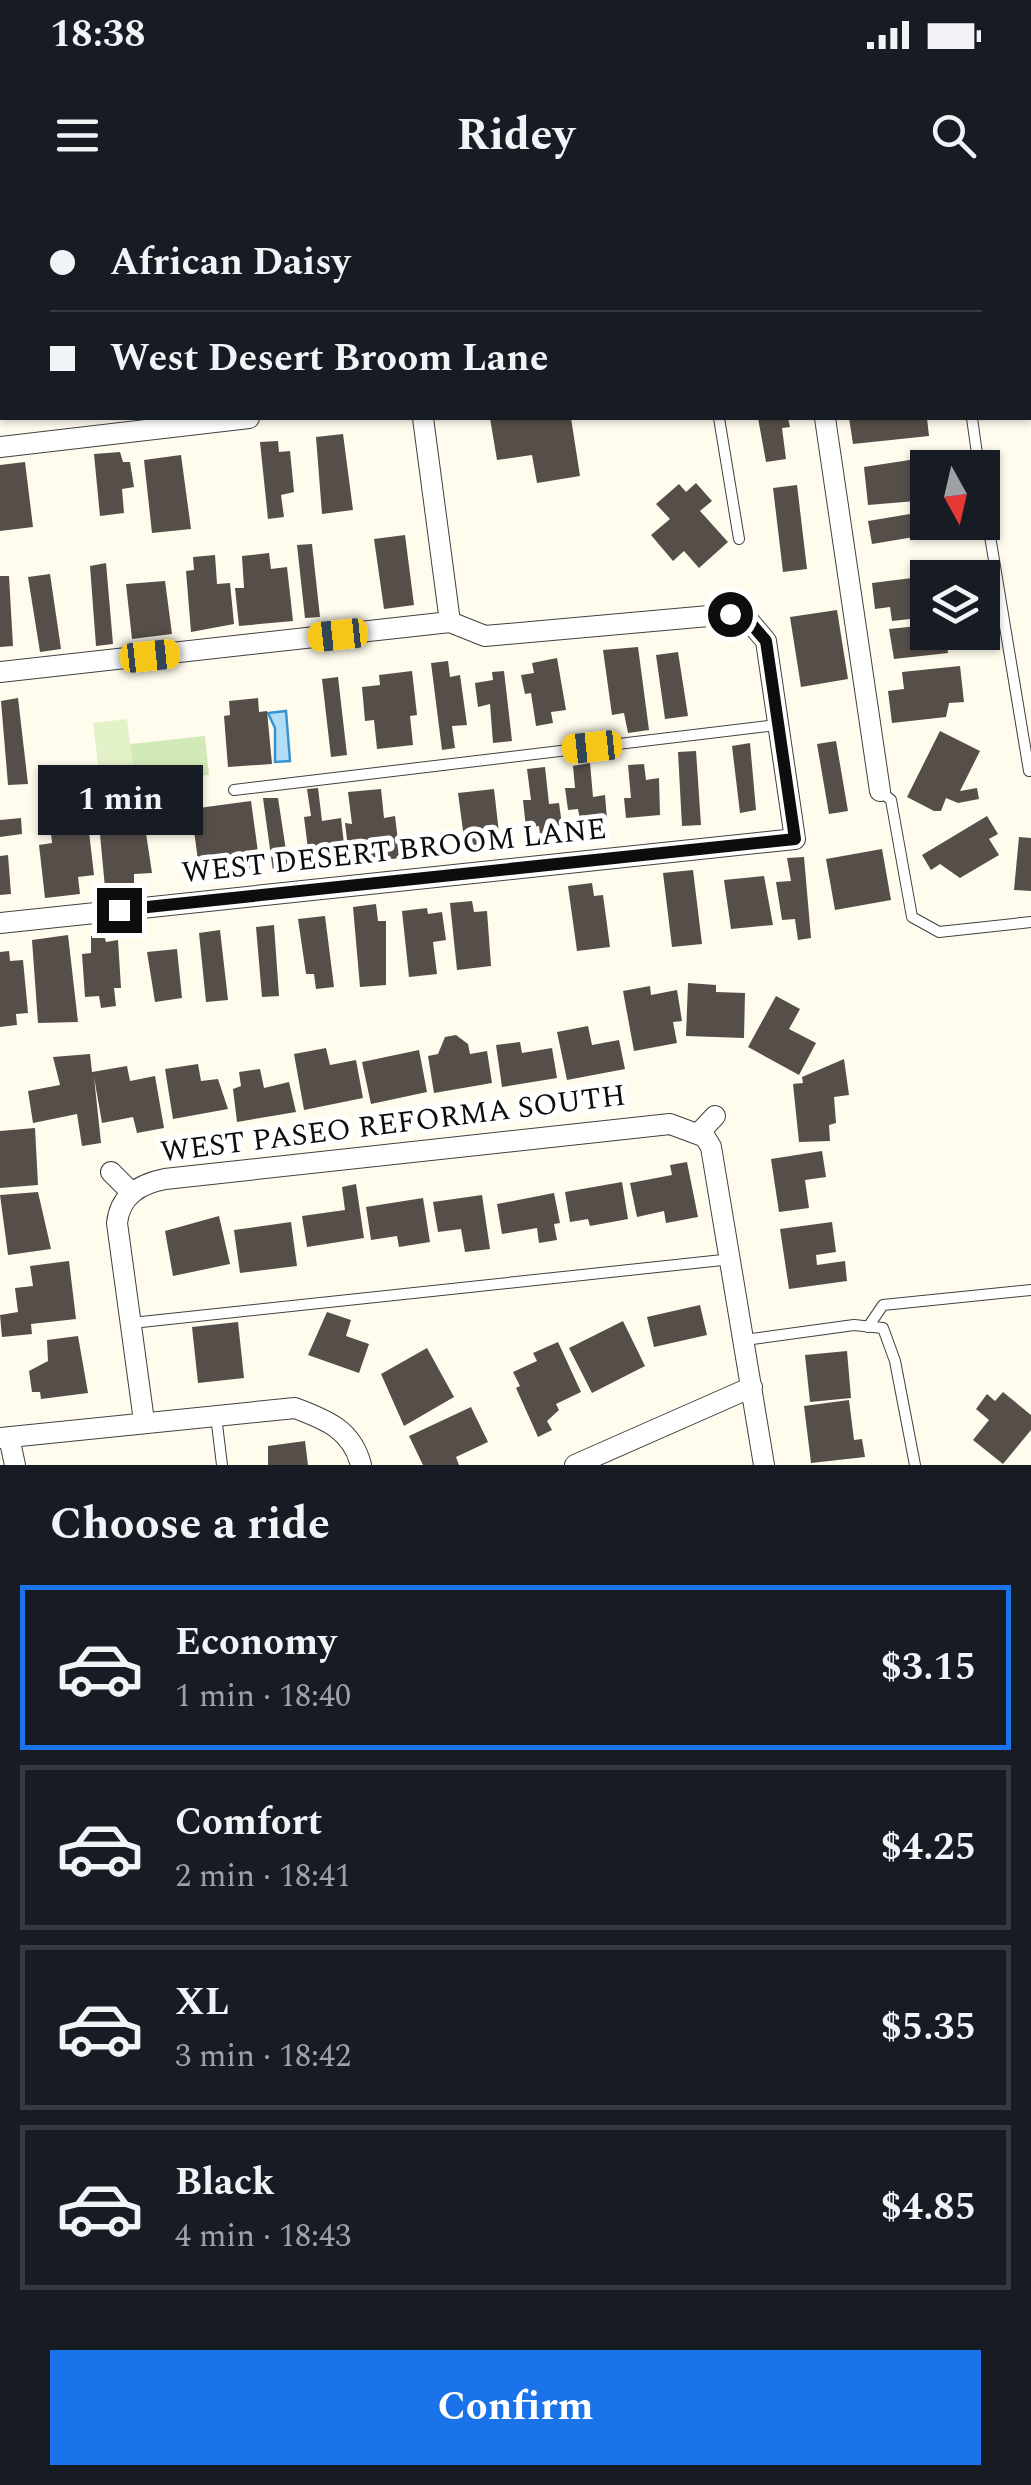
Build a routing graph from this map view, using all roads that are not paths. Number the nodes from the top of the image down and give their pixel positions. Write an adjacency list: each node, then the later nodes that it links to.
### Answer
1 (232, 420): 6 (street)
2 (423, 420): 10 (street)
3 (720, 420): 8 (lane)
4 (826, 420): 15 (street)
5 (972, 420): 7 (lane)
6 (0, 447)
7 (977, 450)
8 (739, 539)
9 (991, 540): 13 (lane)
10 (450, 622): 11 (street); 12 (street)
11 (0, 672)
12 (777, 725): 14 (lane); 17 (street, WEST DESERT BROOM LANE)
13 (1029, 771)
14 (234, 790)
15 (880, 791): 16 (lane)
16 (1031, 922)
17 (0, 923)
18 (715, 1116): 19 (street)
19 (705, 1140): 21 (street, WEST PASEO REFORMA SOUTH); 22 (street)
20 (111, 1172): 21 (street)
21 (131, 1192): 24 (street, WEST PASEO REFORMA SOUTH)
22 (733, 1259): 24 (lane); 26 (street)
23 (1031, 1290): 25 (lane)
24 (132, 1323): 29 (street, WEST PASEO REFORMA SOUTH)
25 (868, 1327): 26 (lane); 36 (lane)
26 (745, 1340): 27 (street)
27 (752, 1387): 34 (street); 35 (street)
28 (216, 1415): 29 (street); 32 (lane); 33 (street)
29 (144, 1421): 30 (street)
30 (3, 1436): 31 (street)
31 (15, 1465)
32 (222, 1465)
33 (360, 1465)
34 (574, 1465)
35 (764, 1465)
36 (915, 1465)

